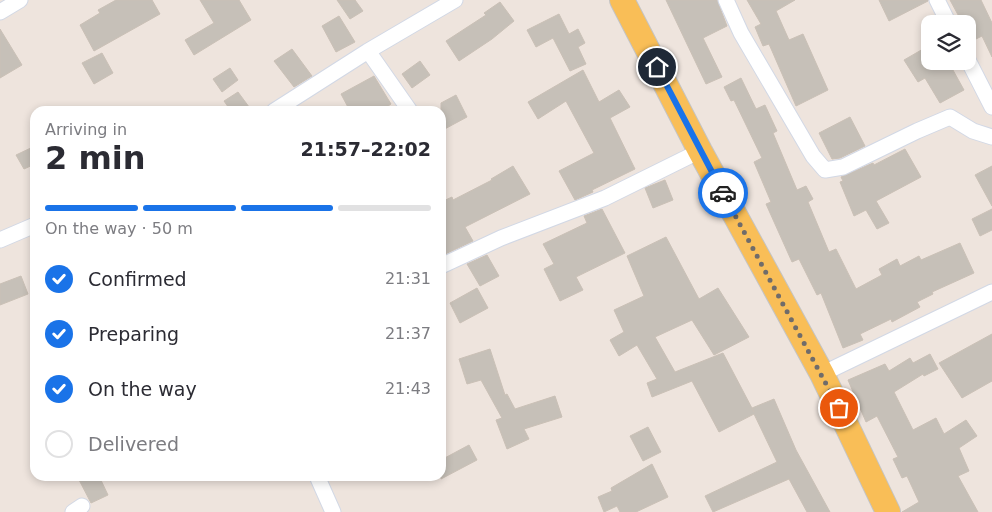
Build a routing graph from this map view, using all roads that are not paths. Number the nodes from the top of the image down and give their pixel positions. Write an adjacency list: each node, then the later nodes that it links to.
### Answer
1 (20, 0): 7 (street)
2 (455, 0): 6 (street)
3 (622, 0): 15 (main road)
4 (726, 0): 14 (street)
5 (937, 0): 8 (street)
6 (434, 5): 9 (street)
7 (0, 12)
8 (944, 15)
9 (368, 51): 11 (street); 12 (street)
10 (973, 70): 13 (street)
11 (282, 106)
12 (406, 106)
13 (992, 107)
14 (992, 137)
15 (700, 151): 18 (street); 20 (main road)
16 (30, 227): 17 (street)
17 (0, 240)
18 (446, 264)
19 (992, 292): 20 (street)
20 (822, 374): 23 (main road)
21 (319, 481): 22 (street)
22 (333, 512)
23 (888, 512)

